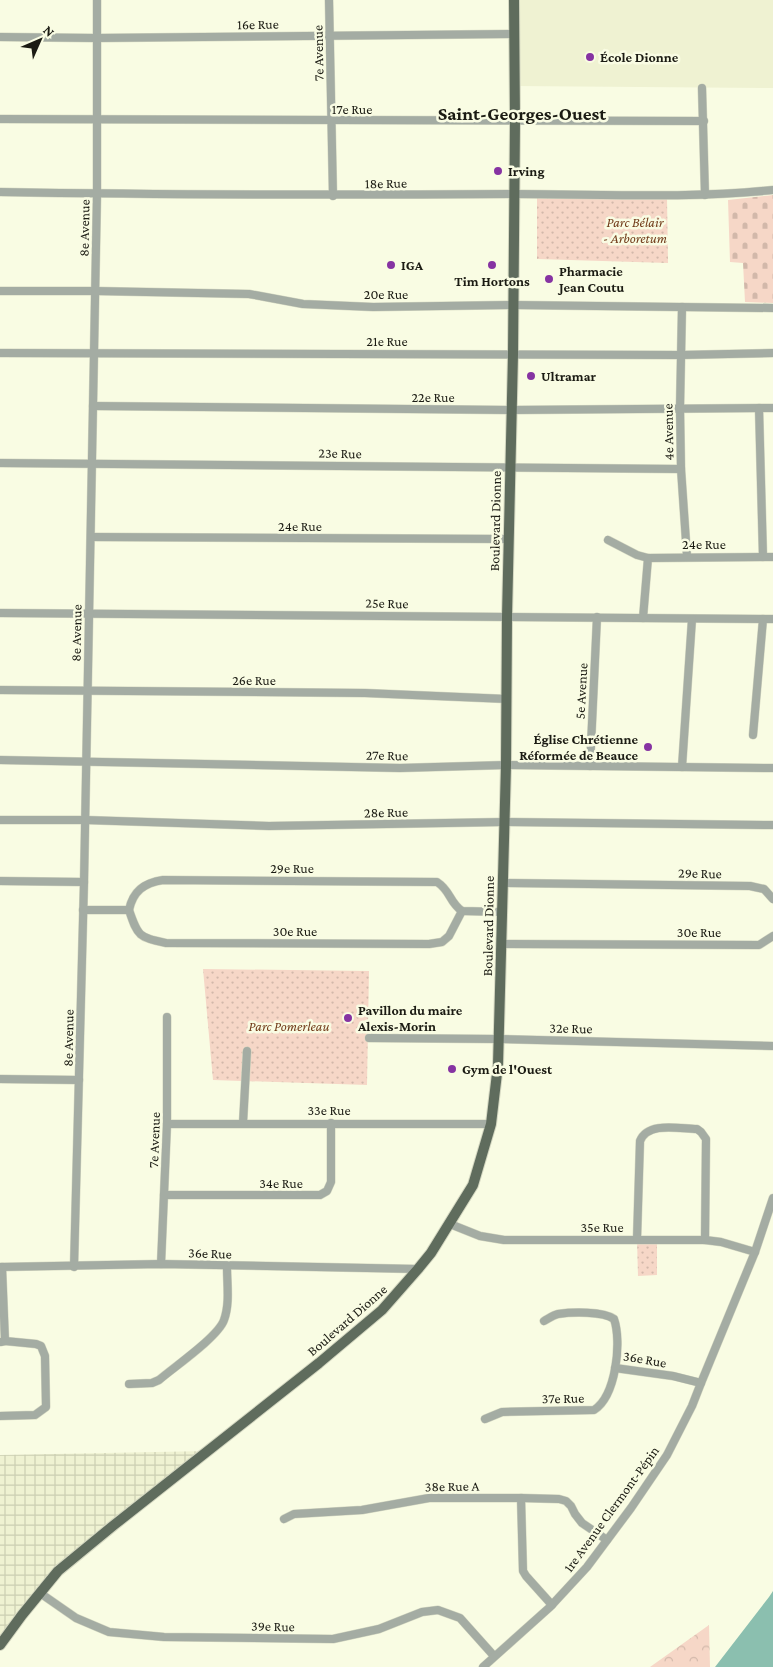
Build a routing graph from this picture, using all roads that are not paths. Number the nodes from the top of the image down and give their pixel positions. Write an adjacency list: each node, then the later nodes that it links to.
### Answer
1 (97, 0): 7 (street, 8e Avenue)
2 (329, 0): 5 (street, 7e Avenue)
3 (514, 0): 4 (main road, Boulevard Dionne)
4 (515, 34): 5 (street, 16e Rue); 12 (main road, Boulevard Dionne)
5 (330, 35): 7 (street, 16e Rue); 11 (street, 7e Avenue)
6 (0, 37): 7 (street, 16e Rue)
7 (96, 38): 10 (street, 8e Avenue)
8 (702, 88): 13 (street)
9 (0, 119): 10 (street, 17e Rue)
10 (98, 120): 11 (street, 17e Rue); 16 (street, 8e Avenue)
11 (332, 121): 12 (street, 17e Rue); 19 (street, 7e Avenue)
12 (515, 121): 13 (street, 17e Rue); 17 (main road, Boulevard Dionne)
13 (704, 121): 18 (street)
14 (773, 190): 18 (street, 18e Rue)
15 (0, 192): 16 (street, 18e Rue)
16 (97, 194): 19 (street, 18e Rue); 21 (street, 8e Avenue)
17 (515, 194): 18 (street, 18e Rue); 19 (street, 18e Rue); 22 (main road, Boulevard Dionne)
18 (704, 195)
19 (333, 196)
20 (0, 291): 21 (street, 20e Rue)
21 (95, 291): 22 (street, 20e Rue); 27 (street, 8e Avenue)
22 (513, 305): 23 (street, 20e Rue); 28 (main road, Boulevard Dionne)
23 (682, 307): 24 (street, 20e Rue); 29 (street, 4e Avenue)
24 (773, 308)
25 (0, 353): 27 (street, 21e Rue)
26 (773, 353): 29 (street, 21e Rue)
27 (94, 354): 28 (street, 21e Rue); 30 (street, 8e Avenue)
28 (513, 354): 29 (street, 21e Rue); 34 (main road, Boulevard Dionne)
29 (681, 355): 31 (street, 4e Avenue)
30 (93, 406): 34 (street, 22e Rue); 36 (street, 8e Avenue)
31 (680, 408): 32 (street, 22e Rue); 34 (street, 22e Rue); 38 (street, 4e Avenue)
32 (759, 408): 33 (street, 22e Rue); 43 (street)
33 (773, 408)
34 (511, 410): 37 (main road, Boulevard Dionne)
35 (0, 463): 36 (street, 23e Rue)
36 (92, 463): 37 (street, 23e Rue); 39 (street, 8e Avenue)
37 (510, 468): 38 (street, 23e Rue); 40 (main road, Boulevard Dionne)
38 (681, 469): 42 (street, 4e Avenue)
39 (91, 537): 40 (street, 24e Rue); 47 (street, 8e Avenue)
40 (508, 539): 48 (main road, Boulevard Dionne)
41 (608, 540): 45 (street, 24e Rue)
42 (687, 556): 43 (street, 24e Rue); 45 (street, 24e Rue)
43 (763, 556): 44 (street, 24e Rue)
44 (773, 557)
45 (648, 558): 50 (street)
46 (0, 613): 47 (street, 25e Rue)
47 (89, 613): 48 (street, 25e Rue); 55 (street, 8e Avenue)
48 (506, 617): 49 (street, 25e Rue); 56 (main road, Boulevard Dionne)
49 (597, 617): 50 (street, 25e Rue); 61 (street, 5e Avenue)
50 (643, 618): 51 (street, 25e Rue)
51 (692, 619): 52 (street, 25e Rue); 62 (street)
52 (763, 619): 53 (street, 25e Rue); 57 (street)
53 (773, 619)
54 (0, 690): 55 (street, 26e Rue)
55 (88, 691): 56 (street, 26e Rue); 59 (street, 8e Avenue)
56 (507, 699): 60 (main road, Boulevard Dionne)
57 (753, 735)
58 (0, 760): 59 (street, 27e Rue)
59 (86, 761): 60 (street, 27e Rue); 65 (street, 8e Avenue)
60 (506, 765): 61 (street, 27e Rue); 66 (main road, Boulevard Dionne)
61 (590, 766): 62 (street, 27e Rue)
62 (682, 767): 63 (street, 27e Rue)
63 (773, 768)
64 (0, 820): 65 (street, 28e Rue)
65 (86, 820): 66 (street, 28e Rue); 69 (street, 8e Avenue)
66 (504, 822): 67 (street, 28e Rue); 70 (main road, Boulevard Dionne)
67 (773, 825)
68 (0, 881): 69 (street)
69 (84, 882): 72 (street, 8e Avenue)
70 (502, 883): 71 (street, 29e Rue); 75 (main road, Boulevard Dionne)
71 (773, 898)
72 (83, 910): 73 (street); 84 (street, 8e Avenue)
73 (129, 910): 74 (street, 29e Rue); 74 (street, 30e Rue)
74 (462, 911): 75 (street)
75 (502, 912): 77 (main road, Boulevard Dionne)
76 (773, 936): 77 (street, 30e Rue)
77 (502, 944): 80 (main road, Boulevard Dionne)
78 (167, 1017): 87 (street, 7e Avenue)
79 (369, 1038): 80 (street, 32e Rue)
80 (498, 1039): 81 (street, 32e Rue); 88 (main road, Boulevard Dionne)
81 (773, 1046)
82 (247, 1051): 85 (street)
83 (0, 1079): 84 (street)
84 (79, 1080): 97 (street, 8e Avenue)
85 (243, 1123): 86 (street, 33e Rue); 87 (street, 33e Rue)
86 (332, 1123): 88 (street, 33e Rue); 89 (street, 34e Rue)
87 (167, 1124): 89 (street, 7e Avenue)
88 (492, 1124): 91 (main road, Boulevard Dionne)
89 (164, 1195): 95 (street, 7e Avenue)
90 (773, 1198): 94 (street, 1re Avenue Clermont-Pépin)
91 (450, 1224): 92 (street, 35e Rue); 99 (main road, Boulevard Dionne)
92 (637, 1239): 93 (street, 35e Rue); 93 (street)
93 (705, 1240): 94 (street, 35e Rue)
94 (755, 1252): 104 (street, 1re Avenue Clermont-Pépin)
95 (161, 1264): 97 (street, 36e Rue); 98 (street, 36e Rue)
96 (1, 1267): 97 (street, 36e Rue); 101 (street)
97 (74, 1267)
98 (227, 1267): 99 (street, 36e Rue); 103 (street)
99 (418, 1269): 110 (main road, Boulevard Dionne)
100 (544, 1321): 102 (street, 36e Rue)
101 (2, 1342): 105 (street)
102 (615, 1368): 104 (street, 36e Rue); 106 (street, 37e Rue)
103 (129, 1384)
104 (702, 1384): 109 (street, 1re Avenue Clermont-Pépin)
105 (0, 1416)
106 (485, 1419)
107 (521, 1498): 108 (street, 38e Rue A); 109 (street, 38e Rue A); 111 (street)
108 (284, 1519)
109 (607, 1540): 111 (street, 1re Avenue Clermont-Pépin)
110 (40, 1593): 112 (main road, Boulevard Dionne); 113 (street, 39e Rue)
111 (552, 1605): 113 (street, 1re Avenue Clermont-Pépin)
112 (0, 1644)
113 (494, 1656): 114 (street, 1re Avenue Clermont-Pépin)
114 (483, 1667)

